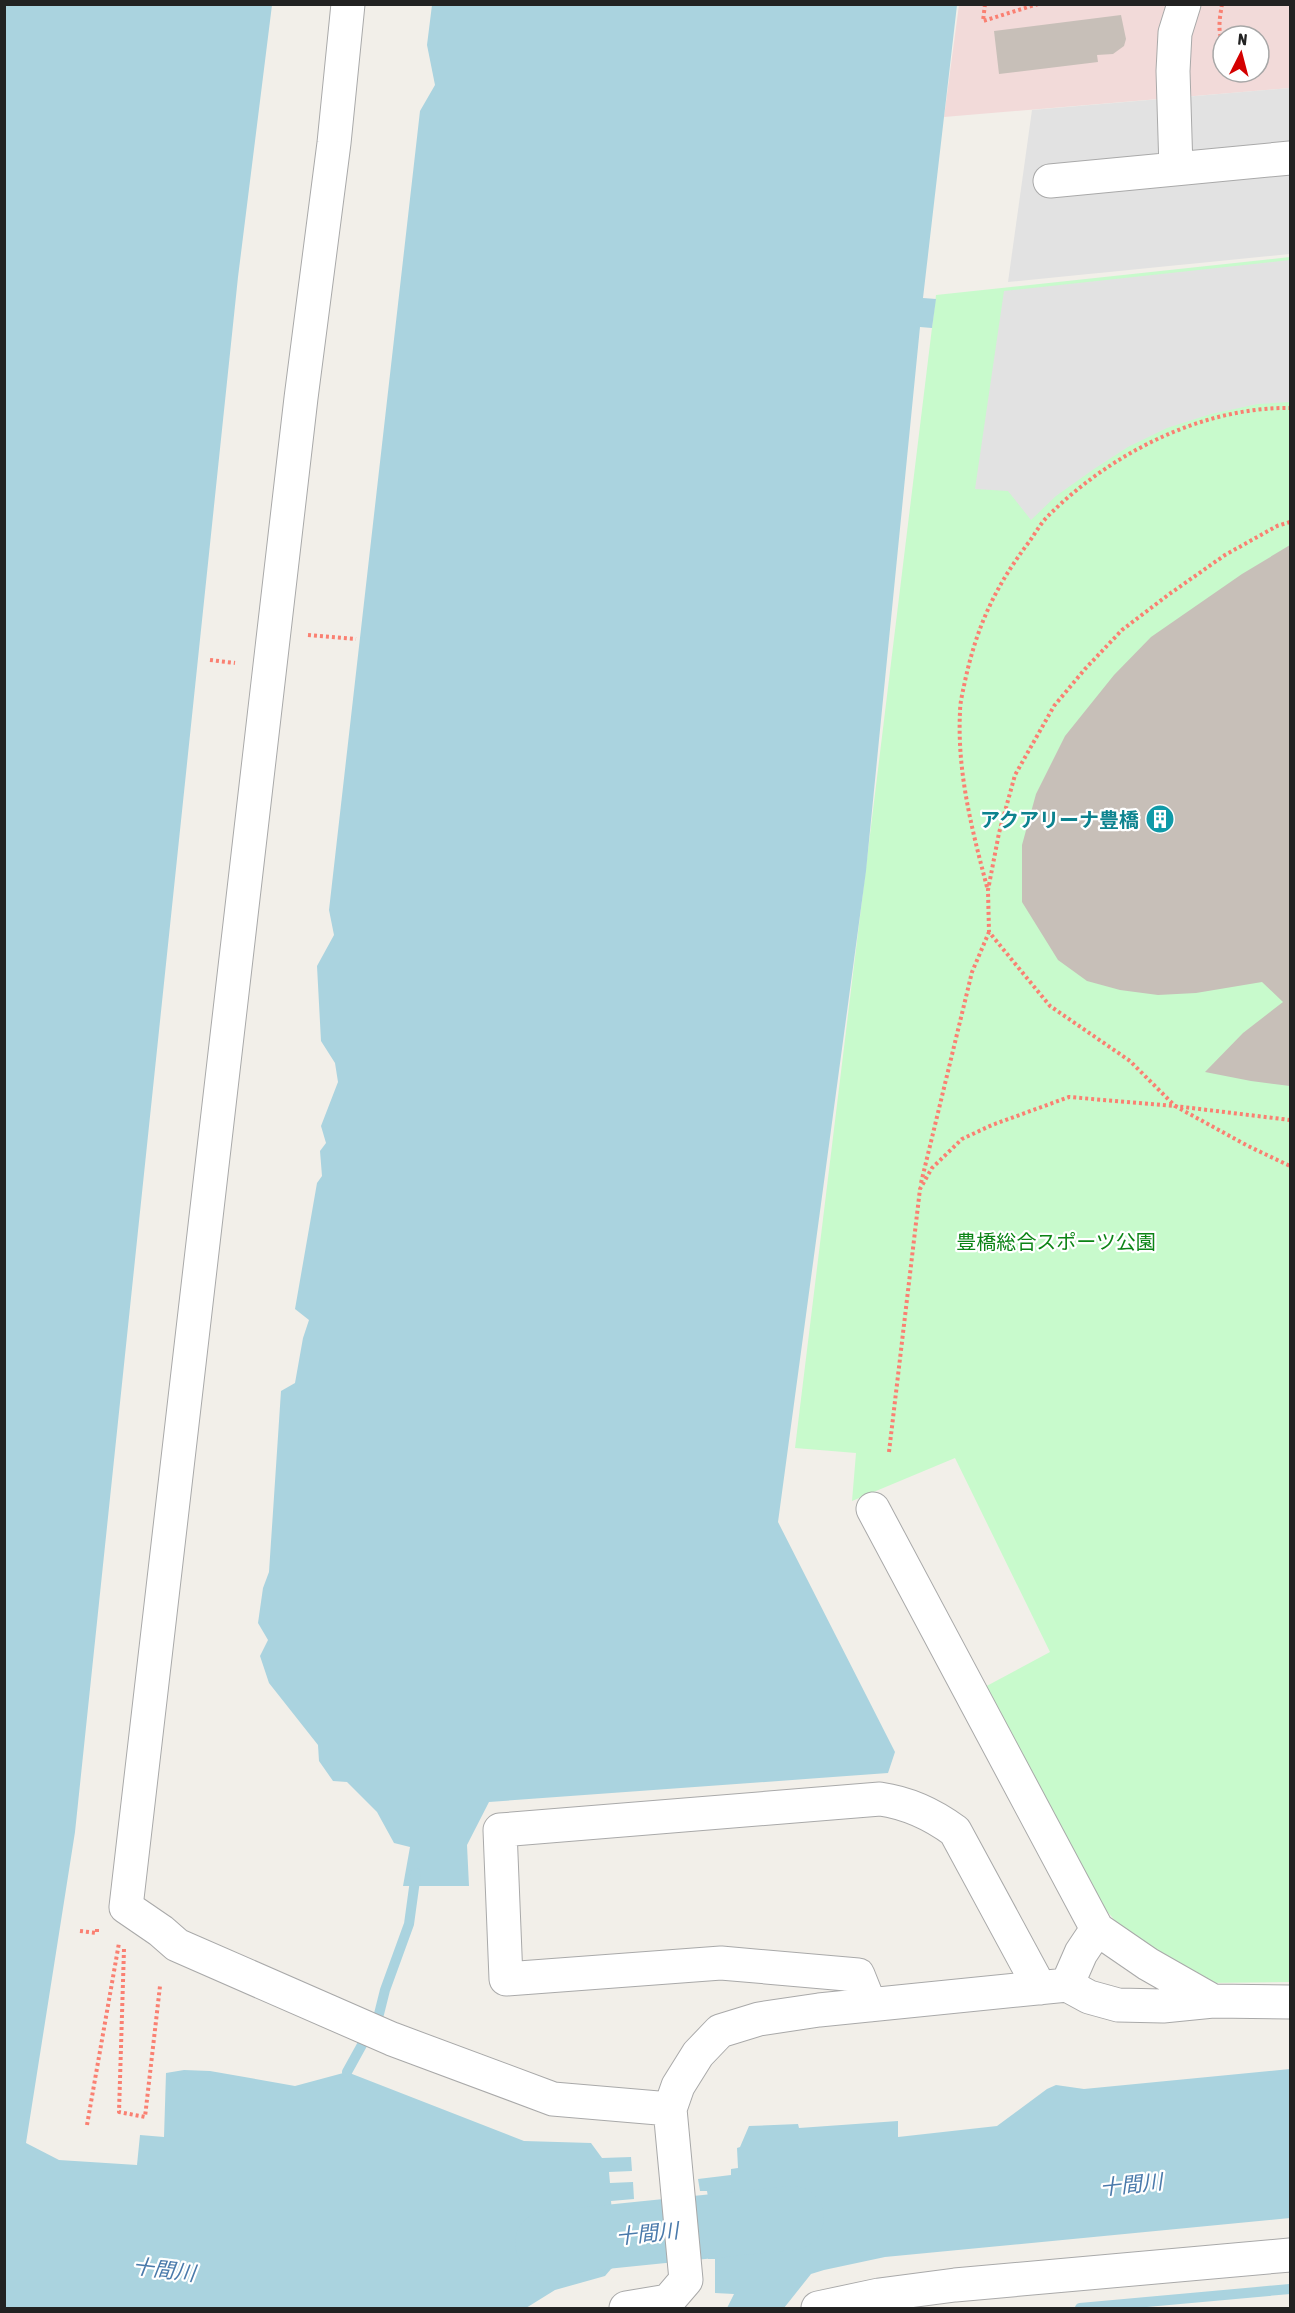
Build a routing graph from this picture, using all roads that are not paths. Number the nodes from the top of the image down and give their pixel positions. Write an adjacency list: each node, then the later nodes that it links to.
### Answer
1 (348, 4): 12 (street)
2 (1184, 4): 4 (street)
3 (1290, 158): 4 (street)
4 (1176, 169): 5 (street)
5 (1050, 181)
6 (873, 1509): 7 (street)
7 (1097, 1929): 8 (street); 9 (street)
8 (1043, 1988): 9 (street); 11 (street); 11 (street)
9 (1213, 2001): 10 (street)
10 (1290, 2002)
11 (885, 2003): 12 (street)
12 (670, 2109): 14 (street)
13 (1290, 2255): 15 (street)
14 (626, 2308)
15 (818, 2308)

